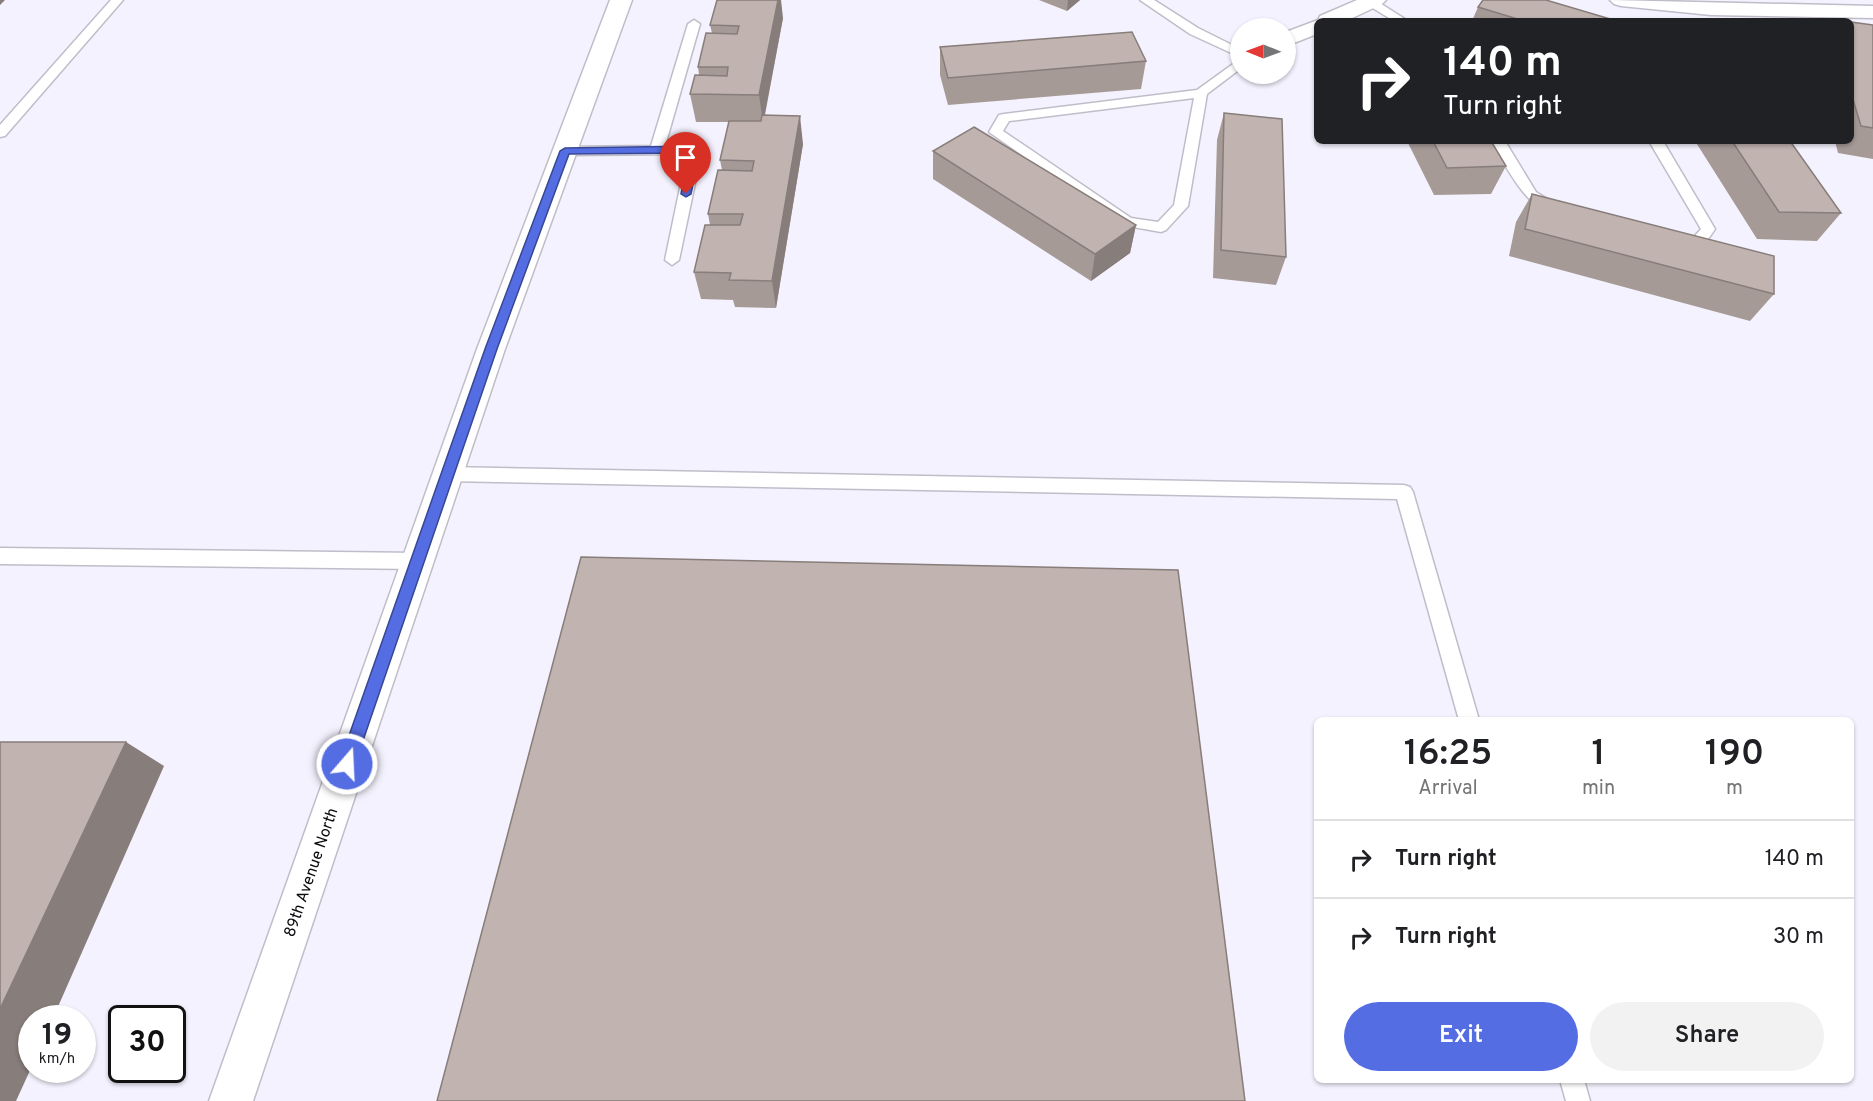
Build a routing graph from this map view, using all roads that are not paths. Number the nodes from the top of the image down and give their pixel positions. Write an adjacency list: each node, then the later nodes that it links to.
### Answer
1 (117, 0): 15 (lane)
2 (621, 0): 19 (street, 89th Avenue North)
3 (1146, 0): 12 (lane)
4 (1621, 0): 6 (street)
5 (1372, 1): 7 (street); 8 (lane)
6 (1873, 12)
7 (1335, 18)
8 (1398, 18)
9 (694, 24): 18 (lane)
10 (1314, 27): 11 (street)
11 (1296, 35)
12 (1230, 48)
13 (1230, 70): 14 (lane)
14 (1200, 93): 14 (lane)
15 (0, 133)
16 (1500, 144): 20 (lane)
17 (1658, 144): 21 (lane)
18 (657, 150): 19 (lane); 22 (lane)
19 (565, 151): 23 (street, 89th Avenue North)
20 (1562, 211)
21 (1663, 236)
22 (672, 260)
23 (447, 474): 25 (street, 89th Avenue North); 26 (lane)
24 (0, 556): 25 (lane)
25 (417, 561): 28 (street, 89th Avenue North)
26 (1468, 717)
27 (1573, 1083): 29 (lane)
28 (231, 1101)
29 (1578, 1101)

